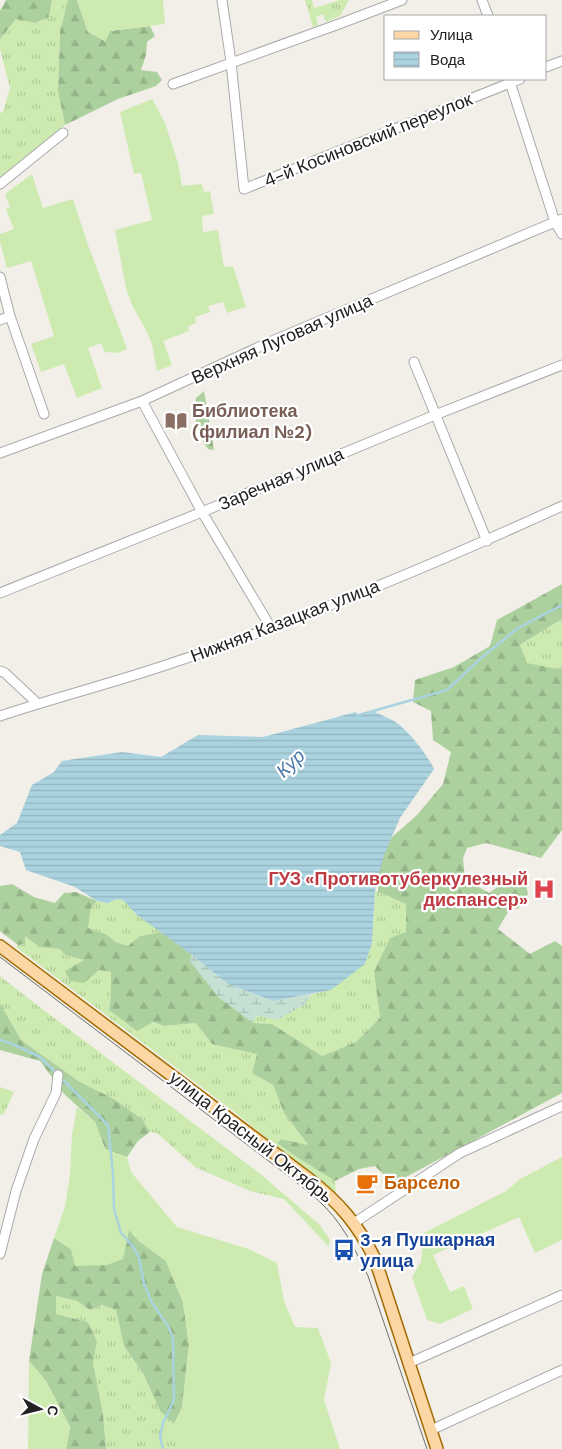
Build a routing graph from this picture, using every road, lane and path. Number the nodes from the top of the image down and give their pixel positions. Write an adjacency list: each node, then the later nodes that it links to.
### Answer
1 (222, 0): 6 (street)
2 (402, 0): 6 (street)
3 (482, 0): 4 (street)
4 (488, 15)
5 (562, 60): 7 (street)
6 (231, 62): 8 (street, 4-й Косиновский переулок); 9 (street)
7 (547, 68)
8 (509, 81): 12 (street)
9 (173, 84)
10 (63, 133): 11 (street)
11 (0, 184)
12 (559, 220): 13 (street); 19 (street, Верхняя Луговая улица)
13 (562, 234)
14 (0, 277): 15 (street)
15 (10, 316): 16 (street); 20 (street)
16 (0, 320)
17 (414, 362): 21 (street)
18 (562, 365): 21 (street, Заречная улица)
19 (142, 402): 22 (street, Верхняя Луговая улица); 24 (street)
20 (44, 414)
21 (435, 415): 24 (street, Заречная улица); 25 (street)
22 (0, 453)
23 (562, 506): 25 (street, Нижняя Казацкая улица)
24 (202, 512): 26 (street, Заречная улица); 27 (street)
25 (486, 541): 27 (street, Нижняя Казацкая улица)
26 (0, 593)
27 (271, 628): 29 (street, Нижняя Казацкая улица)
28 (0, 671): 29 (street)
29 (37, 703): 30 (street, Нижняя Казацкая улица)
30 (0, 716)
31 (0, 946): 34 (main road, улица Красный Октябрь)
32 (58, 1075): 35 (street)
33 (562, 1106): 34 (street)
34 (354, 1223): 37 (main road, улица Красный Октябрь)
35 (0, 1254)
36 (562, 1294): 37 (street)
37 (409, 1363): 39 (main road, улица Красный Октябрь)
38 (562, 1370): 39 (street)
39 (431, 1430): 40 (main road, улица Красный Октябрь)
40 (437, 1449)

